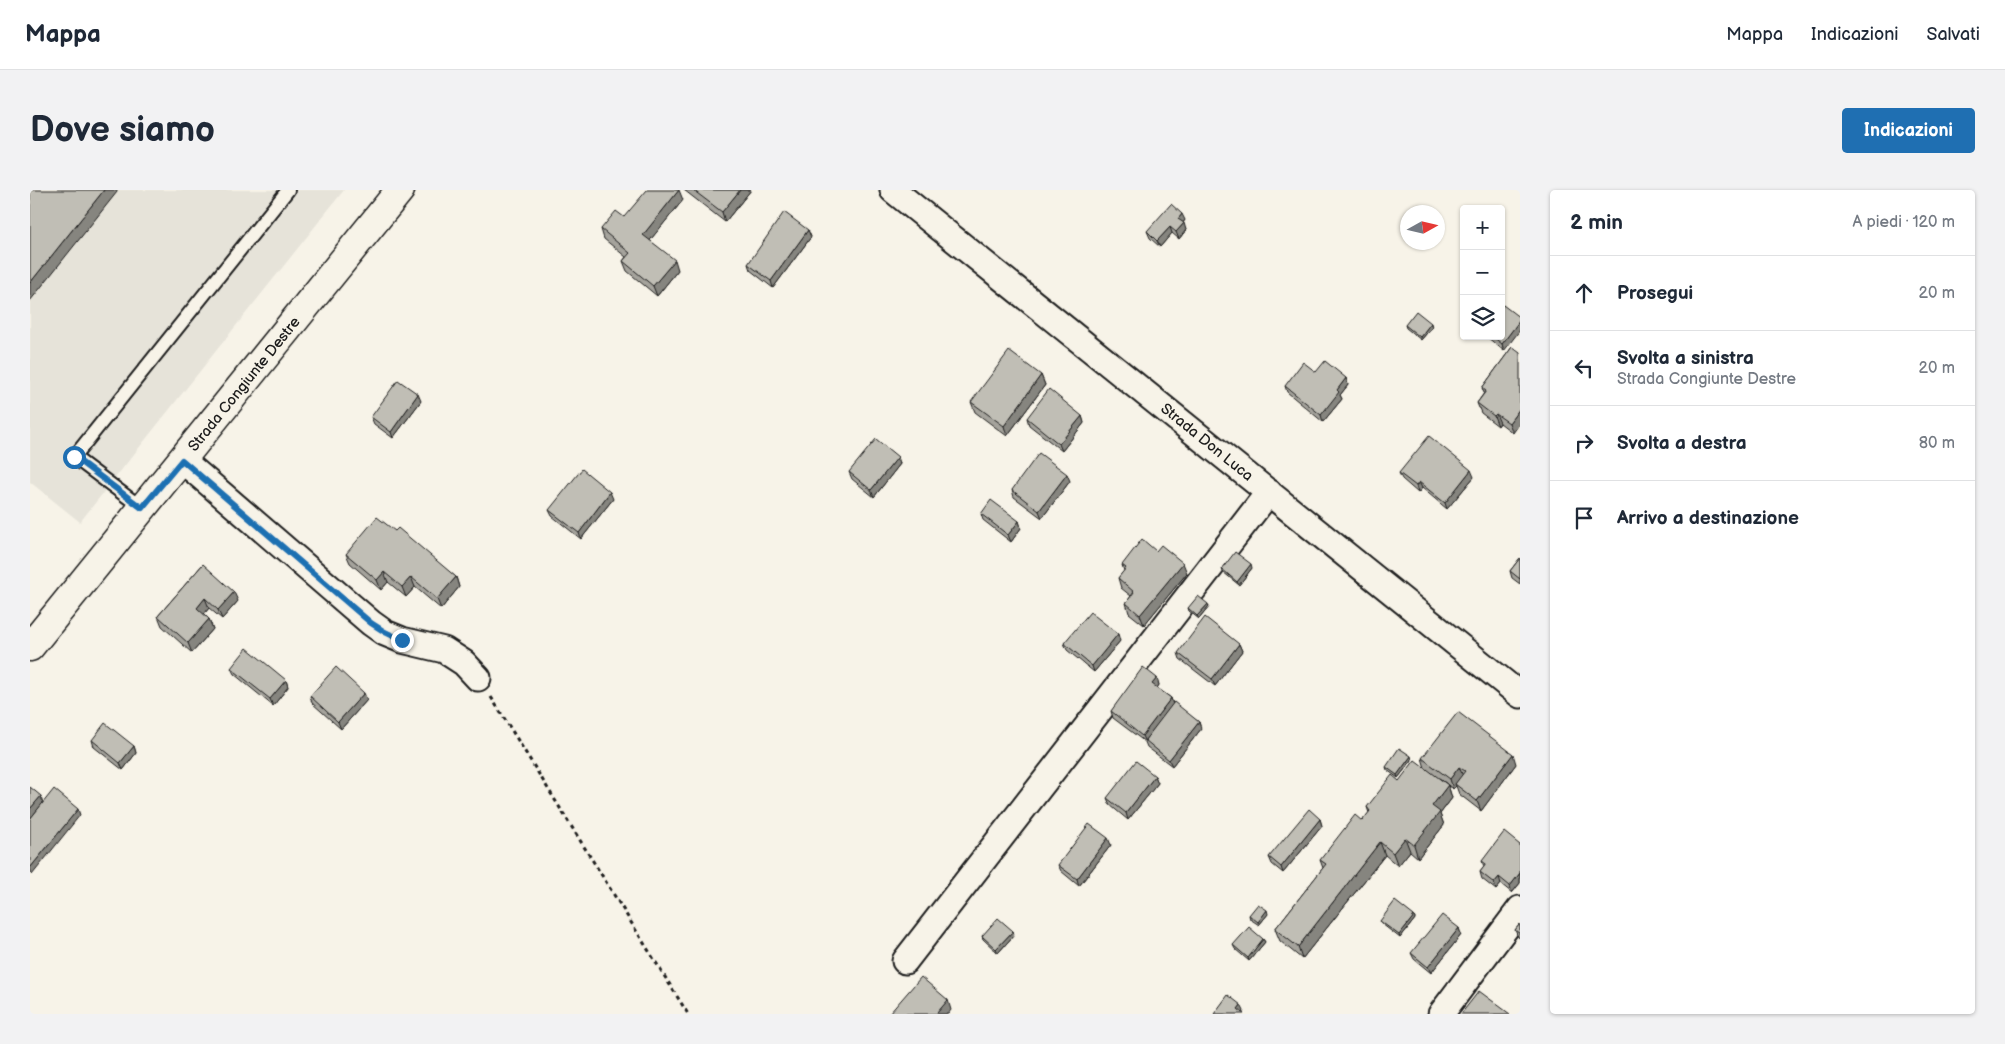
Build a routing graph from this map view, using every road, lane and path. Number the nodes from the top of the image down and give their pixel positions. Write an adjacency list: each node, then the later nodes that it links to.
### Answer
1 (288, 190): 6 (lane)
2 (400, 190): 4 (street, Strada Congiunte Destre)
3 (893, 190): 5 (street, Strada Don Luca)
4 (182, 460): 6 (street, Strada Congiunte Destre); 8 (street)
5 (1269, 492): 9 (street, Strada Don Luca); 11 (street)
6 (142, 508): 7 (street, Strada Congiunte Destre)
7 (30, 647)
8 (478, 678): 12 (path)
9 (1520, 695)
10 (1520, 909): 13 (street)
11 (905, 961)
12 (688, 1014)
13 (1441, 1014)

